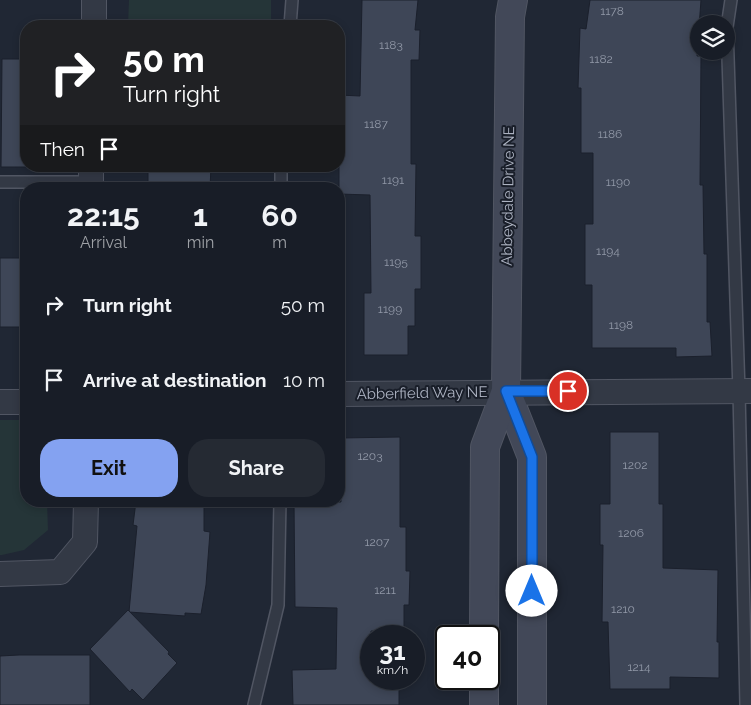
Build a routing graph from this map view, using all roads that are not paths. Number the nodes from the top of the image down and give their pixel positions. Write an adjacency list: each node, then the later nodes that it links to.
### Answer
1 (94, 0): 5 (street)
2 (292, 0): 6 (lane)
3 (512, 0): 9 (street, Abbeydale Drive NE)
4 (731, 0): 10 (lane)
5 (94, 20)
6 (290, 20)
7 (91, 179): 8 (lane)
8 (0, 182)
9 (506, 391): 10 (street, Abberfield Way NE); 11 (street, Abberfield Way NE); 17 (street, Abbeydale Drive NE); 21 (street, Abbeydale Drive NE)
10 (745, 391): 22 (lane)
11 (345, 394)
12 (0, 402): 13 (street)
13 (20, 402)
14 (86, 507): 16 (street)
15 (280, 507): 19 (lane)
16 (0, 574)
17 (484, 625)
18 (484, 690): 20 (street)
19 (254, 705)
20 (484, 705)
21 (532, 705)
22 (746, 705)

